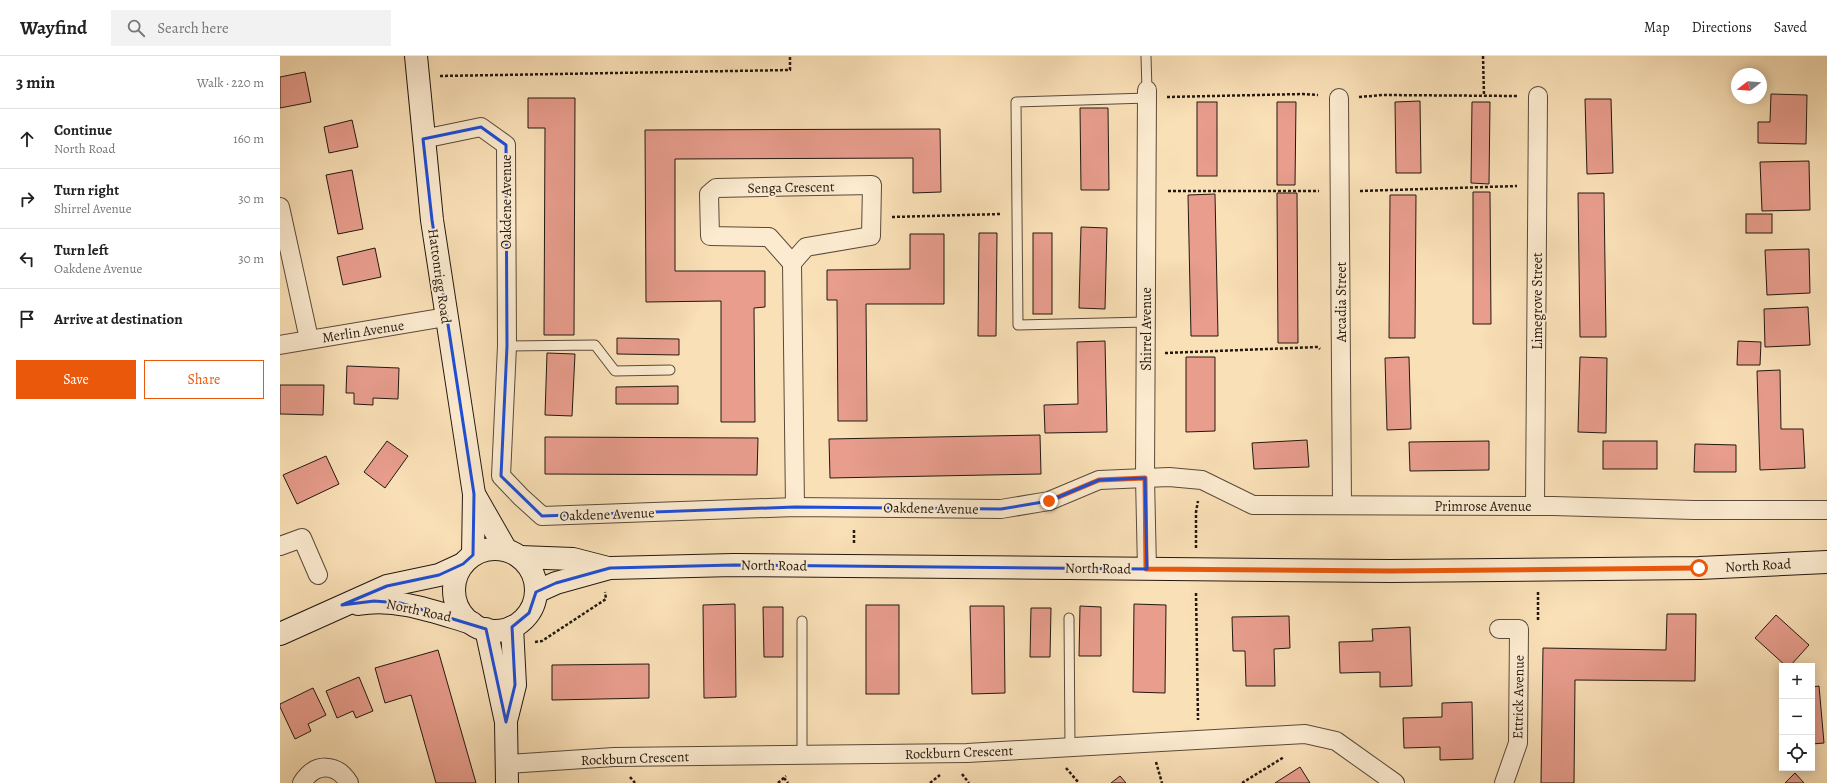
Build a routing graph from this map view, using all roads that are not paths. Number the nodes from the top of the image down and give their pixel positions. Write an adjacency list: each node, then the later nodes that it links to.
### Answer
1 (1146, 56): 3 (lane)
2 (417, 66): 6 (main road, Hattonrigg Road)
3 (1148, 94): 10 (street, Shirrel Avenue); 10 (lane)
4 (1538, 96): 19 (street, Limegrove Street)
5 (1339, 98): 17 (street, Arcadia Street)
6 (423, 139): 9 (main road, Hattonrigg Road); 13 (street, Oakdene Avenue)
7 (280, 207): 11 (street)
8 (792, 263): 8 (street, Senga Crescent); 18 (street)
9 (446, 317): 11 (street, Merlin Avenue); 16 (main road, Hattonrigg Road)
10 (1146, 322): 15 (street, Shirrel Avenue)
11 (309, 339): 12 (street, Merlin Avenue)
12 (280, 345)
13 (507, 346): 14 (lane); 18 (street, Oakdene Avenue)
14 (670, 370)
15 (1145, 478): 17 (street, Primrose Avenue); 18 (street, Oakdene Avenue); 26 (street, Shirrel Avenue)
16 (474, 494): 22 (main road, Hattonrigg Road); 23 (main road, Hattonrigg Road)
17 (1342, 505): 19 (street, Primrose Avenue)
18 (794, 506)
19 (1535, 506): 20 (street, Primrose Avenue)
20 (1827, 510)
21 (280, 546): 27 (street)
22 (513, 554): 23 (main road); 25 (main road, North Road); 28 (main road)
23 (468, 560): 29 (main road, North Road); 32 (main road)
24 (1827, 562): 26 (main road, North Road)
25 (610, 568): 26 (main road, North Road); 28 (main road, North Road)
26 (1146, 569)
27 (318, 574)
28 (536, 592): 33 (main road)
29 (342, 605): 32 (main road, North Road); 35 (main road, North Road)
30 (1069, 618): 37 (lane)
31 (802, 621): 38 (lane)
32 (479, 626): 33 (main road); 36 (main road)
33 (512, 627): 36 (main road)
34 (1499, 629): 43 (street, Ettrick Avenue)
35 (280, 634)
36 (506, 722): 39 (main road)
37 (1070, 747): 38 (street, Rockburn Crescent); 42 (street, Rockburn Crescent)
38 (802, 755): 39 (street, Rockburn Crescent)
39 (507, 773)
40 (302, 783): 41 (street)
41 (349, 783)
42 (1396, 783)
43 (1504, 783)

